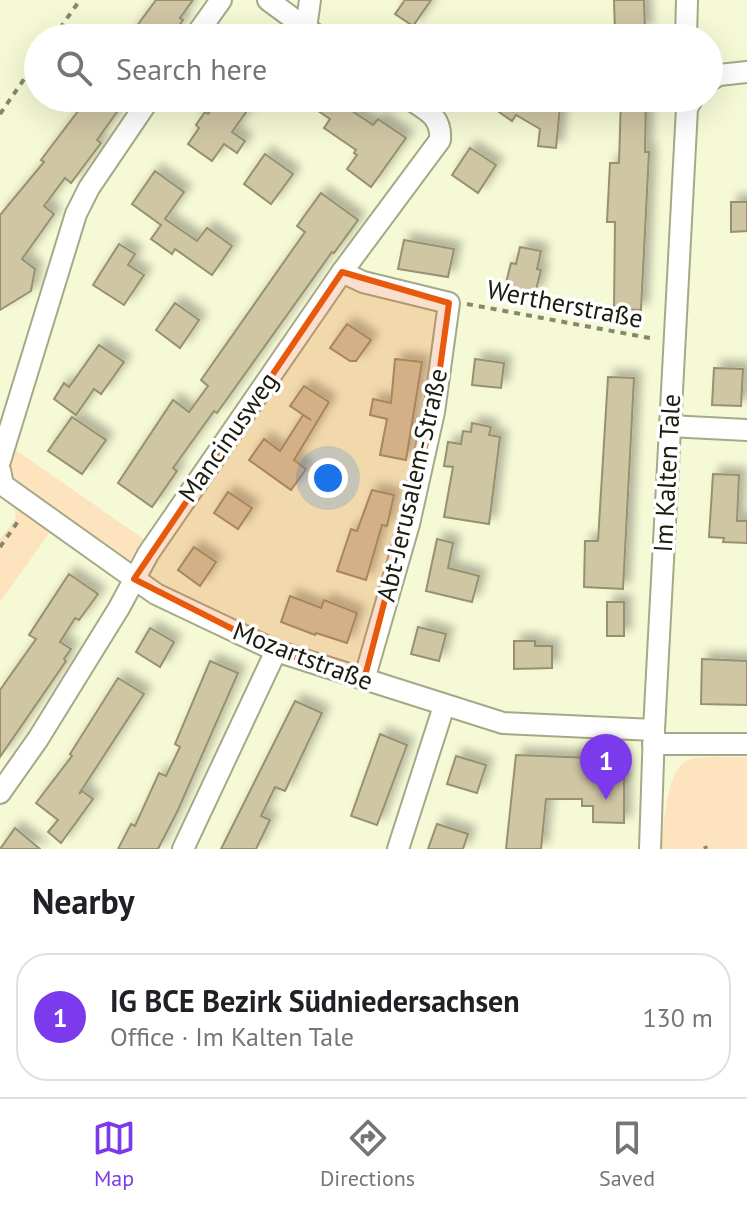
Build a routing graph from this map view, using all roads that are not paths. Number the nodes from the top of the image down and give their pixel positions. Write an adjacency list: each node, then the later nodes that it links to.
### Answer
1 (221, 0): 5 (street)
2 (268, 0): 6 (street)
3 (310, 0): 7 (street)
4 (687, 0): 8 (street)
5 (204, 24)
6 (301, 24)
7 (313, 24)
8 (686, 24)
9 (747, 72): 10 (street)
10 (723, 75)
11 (141, 112): 17 (street)
12 (428, 112): 14 (street, Mancinusweg)
13 (687, 112): 15 (street, Im Kalten Tale)
14 (342, 272): 19 (street, Mancinusweg); 21 (street, Abt-Jerusalem-Straße)
15 (669, 426): 16 (street); 23 (street, Im Kalten Tale)
16 (747, 430)
17 (0, 461)
18 (0, 470): 19 (street, Mozartstraße)
19 (134, 579): 20 (street, Mozartstraße); 25 (street, Mancinusweg)
20 (276, 651): 21 (street, Mozartstraße); 26 (street)
21 (364, 680): 22 (street, Mozartstraße)
22 (444, 706): 23 (street, Mozartstraße); 27 (street)
23 (654, 737): 24 (street, Mozartstraße); 28 (street, Im Kalten Tale)
24 (747, 744)
25 (0, 793)
26 (183, 849)
27 (398, 849)
28 (650, 849)

